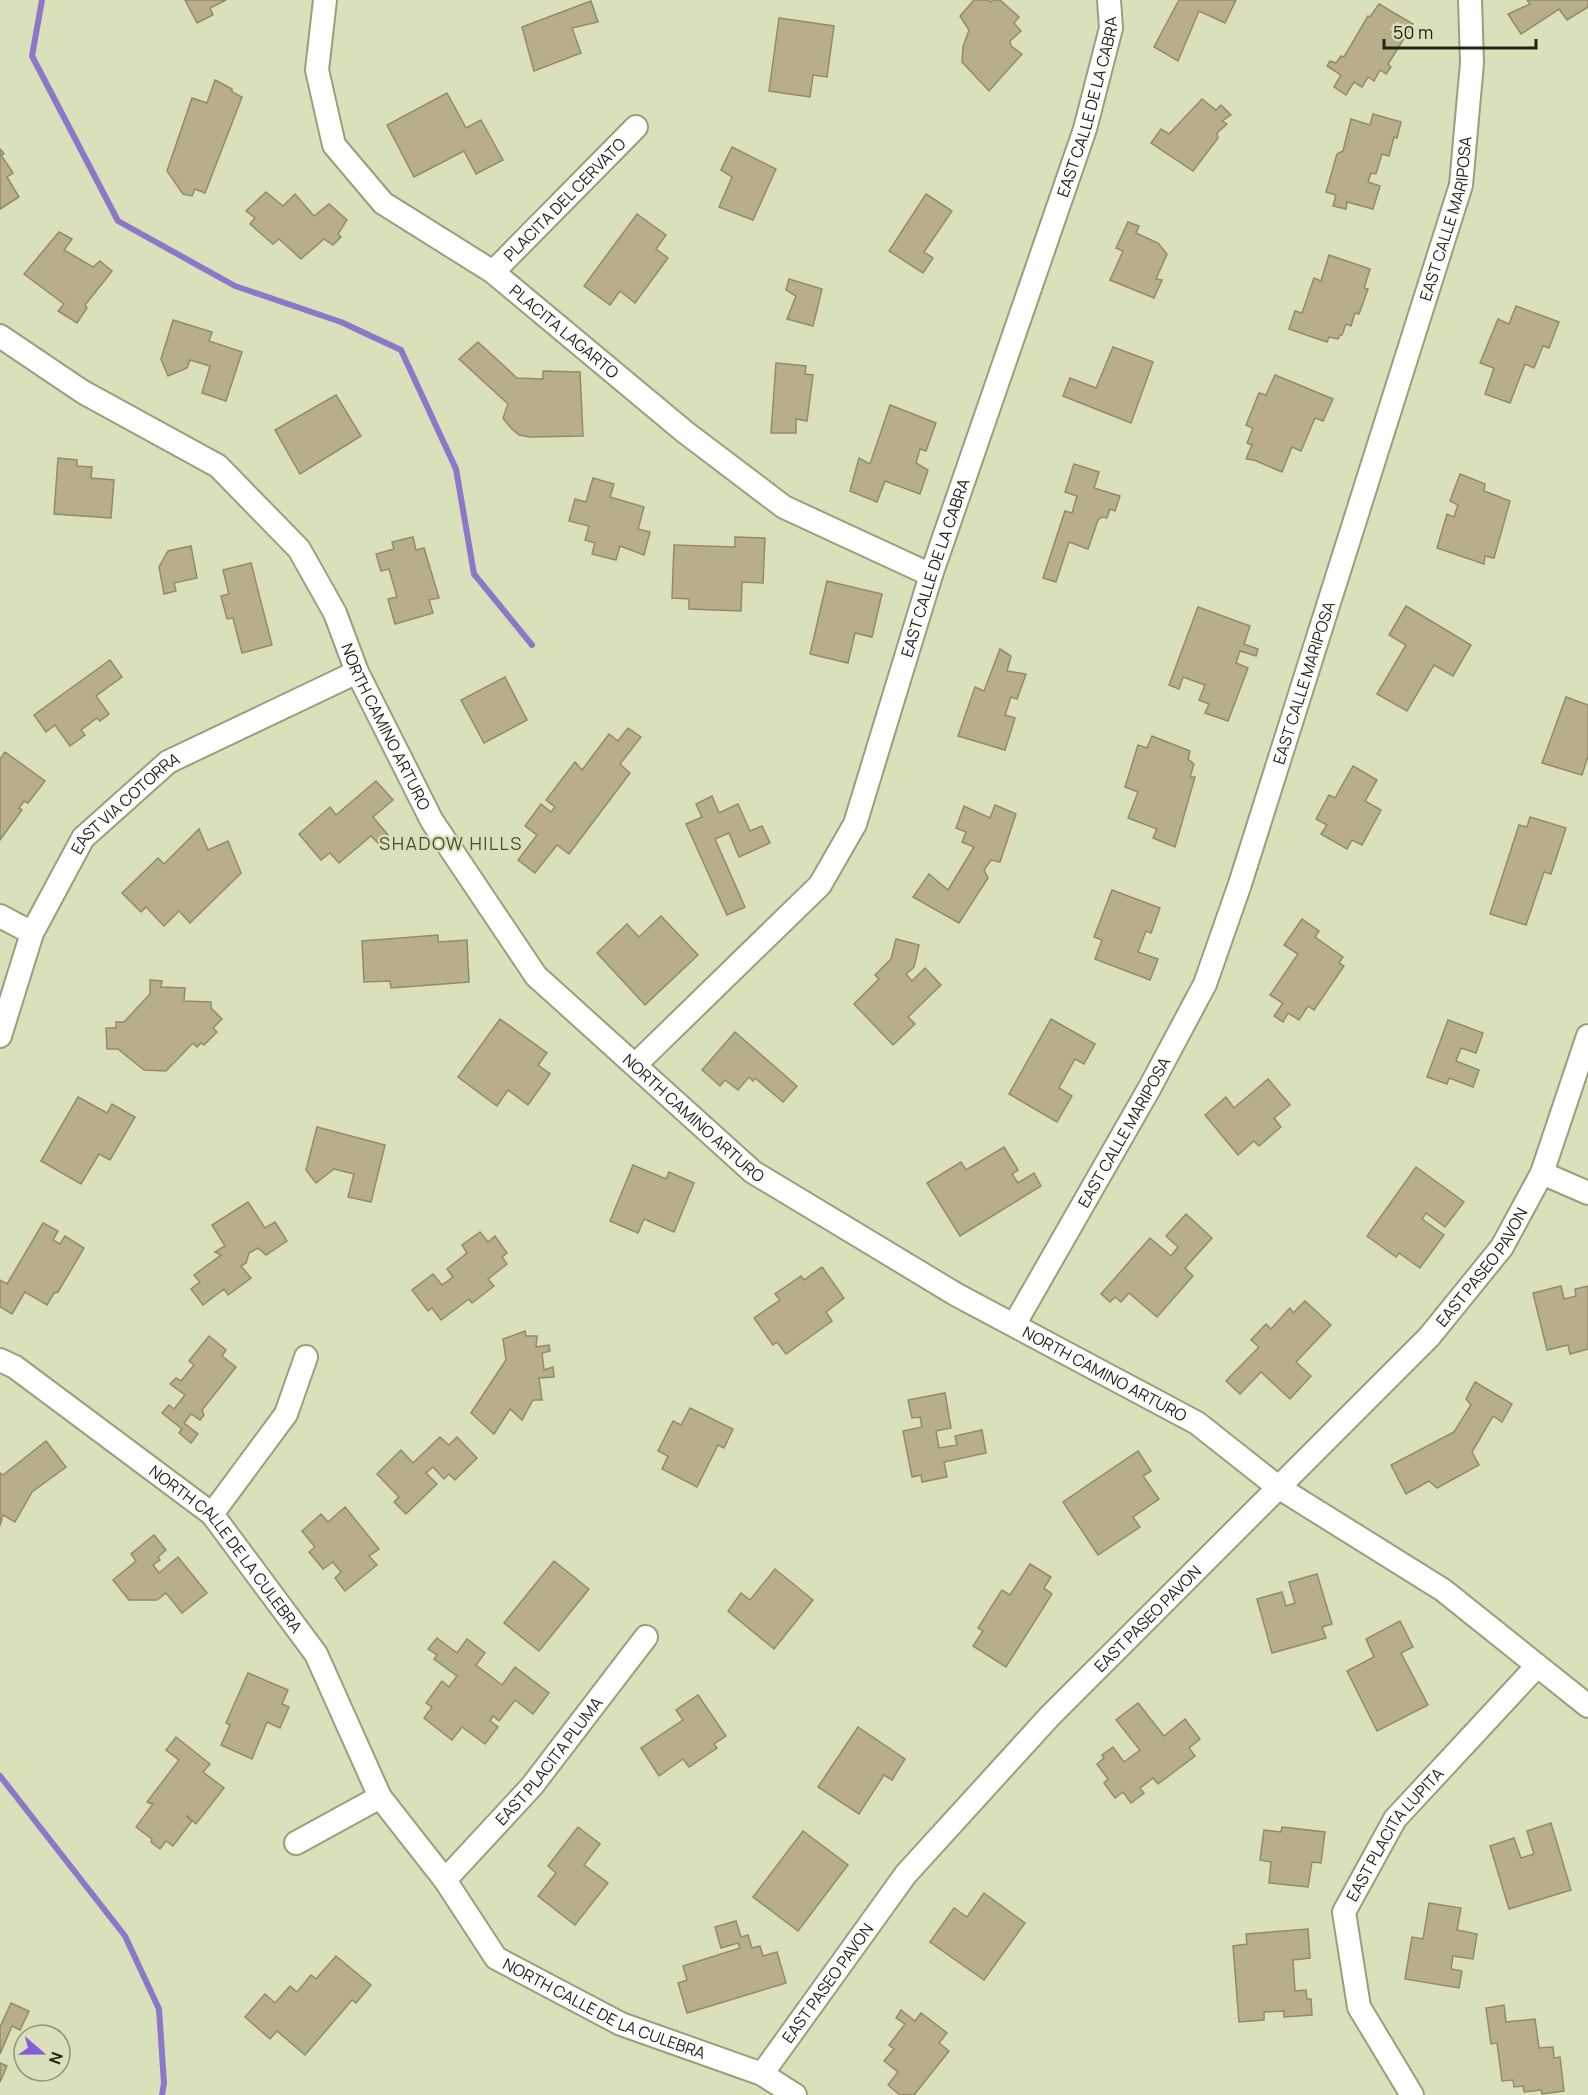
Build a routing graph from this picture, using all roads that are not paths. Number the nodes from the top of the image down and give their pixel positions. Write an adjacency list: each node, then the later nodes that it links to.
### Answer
1 (325, 0): 5 (street, PLACITA LAGARTO)
2 (1109, 0): 7 (street, EAST CALLE DE LA CABRA)
3 (1470, 0): 16 (street, EAST CALLE MARIPOSA)
4 (636, 127): 5 (street, PLACITA DEL CERVATO)
5 (493, 272): 7 (street, PLACITA LAGARTO)
6 (0, 336): 8 (street, NORTH CAMINO ARTURO)
7 (932, 575): 13 (street, EAST CALLE DE LA CABRA)
8 (357, 672): 10 (street, EAST VIA COTORRA); 13 (street, NORTH CAMINO ARTURO)
9 (0, 916): 10 (street)
10 (32, 933): 11 (street, EAST VIA COTORRA)
11 (0, 1036)
12 (1588, 1036): 14 (street, EAST PASEO PAVON)
13 (635, 1065): 16 (street, NORTH CAMINO ARTURO)
14 (1542, 1173): 15 (street); 19 (street, EAST PASEO PAVON)
15 (1588, 1193)
16 (1014, 1325): 19 (street, NORTH CAMINO ARTURO)
17 (306, 1358): 20 (street)
18 (0, 1360): 20 (street, NORTH CALLE DE LA CULEBRA)
19 (1278, 1487): 22 (street, NORTH CAMINO ARTURO); 27 (street, EAST PASEO PAVON)
20 (212, 1514): 24 (street, NORTH CALLE DE LA CULEBRA)
21 (646, 1637): 26 (street, EAST PLACITA PLUMA)
22 (1537, 1666): 23 (street, NORTH CAMINO ARTURO); 29 (street, EAST PLACITA LUPITA)
23 (1588, 1706)
24 (380, 1797): 25 (street); 26 (street, NORTH CALLE DE LA CULEBRA)
25 (296, 1843)
26 (445, 1880): 27 (street, NORTH CALLE DE LA CULEBRA)
27 (762, 2074): 28 (street, NORTH CALLE DE LA CULEBRA)
28 (795, 2095)
29 (1412, 2095)

